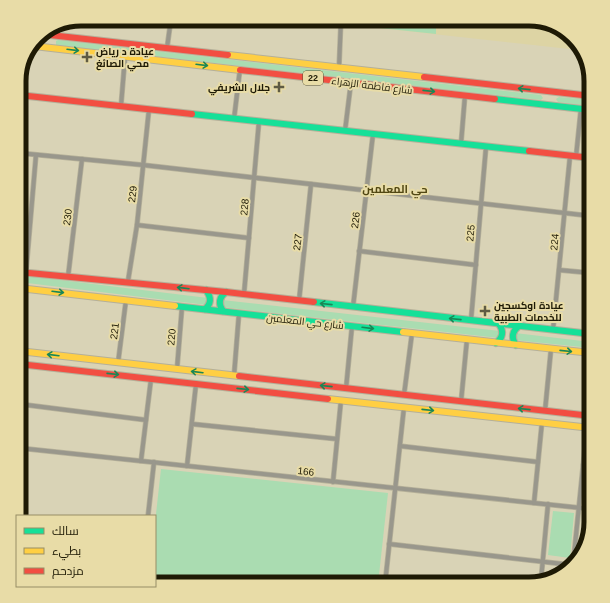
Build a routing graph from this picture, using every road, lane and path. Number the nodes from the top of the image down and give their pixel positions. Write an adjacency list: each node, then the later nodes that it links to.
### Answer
1 (170, 26): 7 (street)
2 (342, 26): 9 (street)
3 (50, 35): 4 (main road, شارع فاطمة الزهراء / 22)
4 (55, 36): 6 (main road); 7 (main road, شارع فاطمة الزهراء / 22)
5 (38, 46): 6 (main road, شارع فاطمة الزهراء / 22)
6 (54, 48): 8 (main road, شارع فاطمة الزهراء / 22, one-way to 8)
7 (167, 48): 9 (main road, شارع فاطمة الزهراء / 22)
8 (125, 56): 10 (main road, شارع فاطمة الزهراء / 22, one-way to 10); 18 (street)
9 (339, 68): 12 (main road, شارع فاطمة الزهراء / 22, one-way to 9)
10 (240, 70): 11 (main road, شارع فاطمة الزهراء / 22); 23 (street)
11 (351, 82): 14 (main road, شارع فاطمة الزهراء / 22, one-way to 14); 25 (street)
12 (543, 91): 13 (main road, شارع فاطمة الزهراء / 22); 17 (main road)
13 (559, 93): 15 (main road, شارع فاطمة الزهراء / 22); 19 (main road)
14 (465, 95): 17 (main road, شارع فاطمة الزهراء / 22); 27 (street)
15 (584, 95)
16 (26, 96): 18 (main road)
17 (540, 104): 19 (main road, شارع فاطمة الزهراء / 22)
18 (120, 106): 21 (main road)
19 (557, 106): 20 (main road, شارع فاطمة الزهراء / 22)
20 (581, 108): 22 (main road, شارع فاطمة الزهراء / 22); 31 (street, 224)
21 (149, 109): 23 (main road); 34 (street, 229)
22 (584, 109)
23 (234, 119): 24 (main road)
24 (260, 122): 25 (main road); 35 (street, 228)
25 (345, 131): 26 (main road)
26 (373, 134): 27 (main road); 37 (street, 226)
27 (461, 144): 28 (main road)
28 (486, 147): 31 (main road); 38 (street, 225)
29 (26, 154): 30 (street)
30 (36, 155): 33 (street); 46 (street)
31 (573, 156): 32 (main road); 39 (street, 224)
32 (584, 157)
33 (82, 159): 34 (street); 48 (street, 230)
34 (143, 166): 35 (street); 41 (street, 229)
35 (254, 178): 36 (street); 42 (street, 228)
36 (311, 184): 37 (street); 55 (street, 227)
37 (366, 190): 38 (street); 43 (street, 226)
38 (481, 204): 39 (street); 44 (street, 225)
39 (564, 213): 40 (street); 45 (street, 224)
40 (584, 215)
41 (136, 225): 42 (street); 49 (street, 229)
42 (249, 238): 53 (street, 228)
43 (359, 251): 44 (street); 57 (street, 226)
44 (476, 265): 61 (street, 225)
45 (559, 270): 47 (street); 65 (street, 224)
46 (26, 272): 48 (main road, شارع حي المعلمين)
47 (584, 272)
48 (68, 277): 49 (main road, شارع حي المعلمين)
49 (128, 281): 51 (main road, شارع حي المعلمين, one-way to 49)
50 (26, 289): 54 (main road, شارع حي المعلمين, one-way to 54)
51 (206, 290): 52 (main road, شارع حي المعلمين); 58 (main road)
52 (226, 292): 53 (main road, شارع حي المعلمين); 59 (main road)
53 (244, 294): 55 (main road, شارع حي المعلمين)
54 (126, 300): 56 (main road, شارع حي المعلمين); 76 (street, 221)
55 (300, 301): 57 (main road, شارع حي المعلمين, one-way to 55)
56 (182, 307): 58 (main road, شارع حي المعلمين); 78 (street, 220)
57 (353, 307): 61 (main road, شارع حي المعلمين, one-way to 57)
58 (205, 309): 59 (main road, شارع حي المعلمين)
59 (223, 311): 60 (main road, شارع حي المعلمين)
60 (239, 313): 63 (main road, شارع حي المعلمين); 81 (street)
61 (471, 320): 62 (main road, شارع حي المعلمين)
62 (499, 324): 64 (main road, شارع حي المعلمين); 69 (main road)
63 (352, 326): 66 (main road, شارع حي المعلمين, one-way to 66); 84 (street)
64 (519, 326): 65 (main road, شارع حي المعلمين); 70 (main road)
65 (553, 330): 67 (main road, شارع حي المعلمين)
66 (412, 333): 68 (main road, شارع حي المعلمين); 87 (street)
67 (584, 333)
68 (467, 339): 69 (main road, شارع حي المعلمين); 89 (street)
69 (496, 342): 70 (main road, شارع حي المعلمين)
70 (516, 345): 71 (main road, شارع حي المعلمين)
71 (551, 349): 73 (main road, شارع حي المعلمين, one-way to 73); 94 (street)
72 (26, 352): 74 (main road, one-way to 72)
73 (584, 352)
74 (72, 358): 75 (main road); 79 (main road)
75 (88, 359): 76 (main road); 80 (main road)
76 (118, 363): 78 (main road)
77 (26, 365): 79 (main road)
78 (177, 369): 81 (main road, one-way to 78)
79 (70, 370): 80 (main road)
80 (87, 372): 82 (main road, one-way to 82)
81 (234, 376): 84 (main road, one-way to 81)
82 (151, 379): 83 (main road); 98 (street)
83 (196, 384): 88 (main road, one-way to 88); 100 (street)
84 (346, 389): 85 (main road)
85 (372, 392): 86 (main road); 90 (main road)
86 (386, 393): 87 (main road); 92 (main road)
87 (404, 395): 89 (main road)
88 (341, 400): 90 (main road); 104 (street)
89 (460, 402): 94 (main road, one-way to 89)
90 (370, 403): 92 (main road)
91 (26, 405): 98 (street)
92 (386, 405): 93 (main road)
93 (404, 407): 99 (main road, one-way to 99); 105 (street)
94 (545, 411): 95 (main road)
95 (560, 413): 96 (main road); 101 (main road)
96 (574, 414): 97 (main road); 102 (main road)
97 (584, 415)
98 (146, 420): 108 (street)
99 (542, 422): 101 (main road); 110 (street)
100 (192, 424): 104 (street); 111 (street)
101 (558, 424): 102 (main road)
102 (573, 426): 103 (main road)
103 (584, 427)
104 (337, 439): 113 (street)
105 (400, 446): 110 (street); 114 (street)
106 (26, 449): 108 (street, 166)
107 (584, 460): 112 (street)
108 (141, 461): 109 (street, 166)
109 (154, 462): 111 (street, 166); 119 (street)
110 (538, 462): 115 (street)
111 (187, 466): 113 (street, 166)
112 (583, 466): 117 (street)
113 (333, 482): 114 (street, 166)
114 (395, 488): 115 (street, 166); 120 (street)
115 (534, 503): 116 (street, 166)
116 (548, 504): 117 (street, 166); 122 (street)
117 (579, 508): 118 (street, 166); 121 (street)
118 (584, 508)
119 (148, 515)
120 (389, 544): 122 (street); 125 (street)
121 (574, 553)
122 (543, 562): 123 (street); 124 (street)
123 (564, 564)
124 (541, 576)
125 (386, 577)

